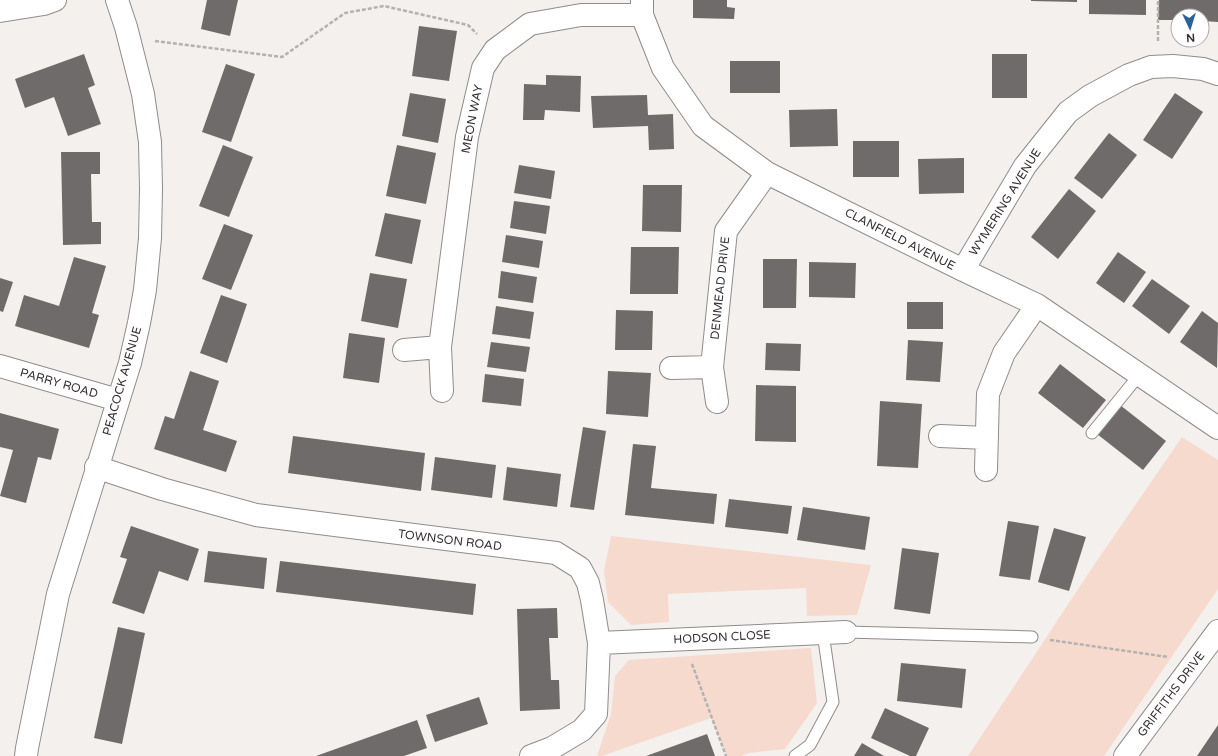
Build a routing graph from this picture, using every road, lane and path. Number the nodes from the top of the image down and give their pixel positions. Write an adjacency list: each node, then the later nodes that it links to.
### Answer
1 (54, 0): 5 (street)
2 (117, 0): 6 (street, PEACOCK AVENUE)
3 (1158, 0): 8 (path)
4 (642, 7): 7 (street, MEON WAY); 10 (street, CLANFIELD AVENUE)
5 (0, 11)
6 (129, 38): 7 (path); 20 (street, PEACOCK AVENUE)
7 (495, 50): 13 (street, MEON WAY)
8 (1157, 67): 9 (street, WYMERING AVENUE); 11 (street, WYMERING AVENUE)
9 (1218, 74)
10 (767, 173): 11 (street, CLANFIELD AVENUE); 17 (street, DENMEAD DRIVE)
11 (963, 270): 12 (street, CLANFIELD AVENUE)
12 (1037, 305): 18 (street, CLANFIELD AVENUE); 25 (street)
13 (440, 347): 14 (street); 19 (street, MEON WAY)
14 (404, 350)
15 (0, 366): 20 (street, PARRY ROAD)
16 (671, 368): 17 (street)
17 (712, 368): 21 (street, DENMEAD DRIVE)
18 (1140, 374): 22 (street, CLANFIELD AVENUE); 23 (lane)
19 (442, 391)
20 (118, 400): 26 (street, PEACOCK AVENUE)
21 (717, 402)
22 (1218, 428)
23 (1092, 433)
24 (940, 436): 25 (street)
25 (987, 438): 27 (street)
26 (96, 467): 33 (street, TOWNSON ROAD); 35 (street, PEACOCK AVENUE)
27 (986, 470)
28 (846, 632): 30 (street, HODSON CLOSE); 31 (lane)
29 (1218, 632): 34 (street, GRIFFITHS DRIVE)
30 (823, 633): 32 (street, HODSON CLOSE); 38 (lane)
31 (1032, 638): 34 (path)
32 (683, 639): 33 (street, HODSON CLOSE); 37 (path)
33 (599, 643): 36 (street, TOWNSON ROAD)
34 (1196, 661): 39 (street, GRIFFITHS DRIVE)
35 (26, 756)
36 (531, 756)
37 (726, 756)
38 (795, 756)
39 (1125, 756)

